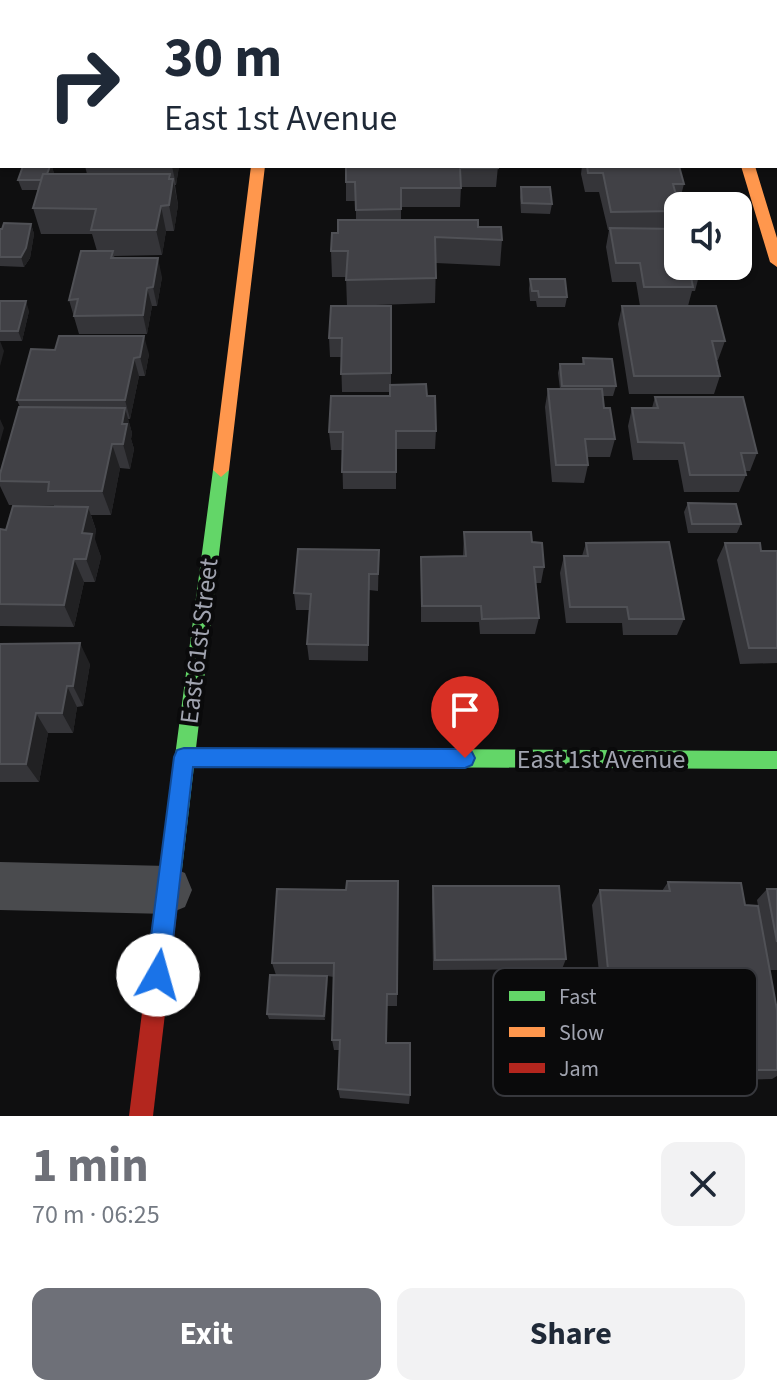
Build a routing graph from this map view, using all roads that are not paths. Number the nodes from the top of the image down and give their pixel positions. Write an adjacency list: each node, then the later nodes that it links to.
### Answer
1 (258, 168): 4 (street, East 61st Street)
2 (749, 168): 3 (street)
3 (777, 262)
4 (184, 757): 5 (street, East 1st Avenue); 7 (street, East 61st Street)
5 (777, 760)
6 (0, 886): 7 (street)
7 (168, 890): 8 (street, East 61st Street)
8 (141, 1116)

